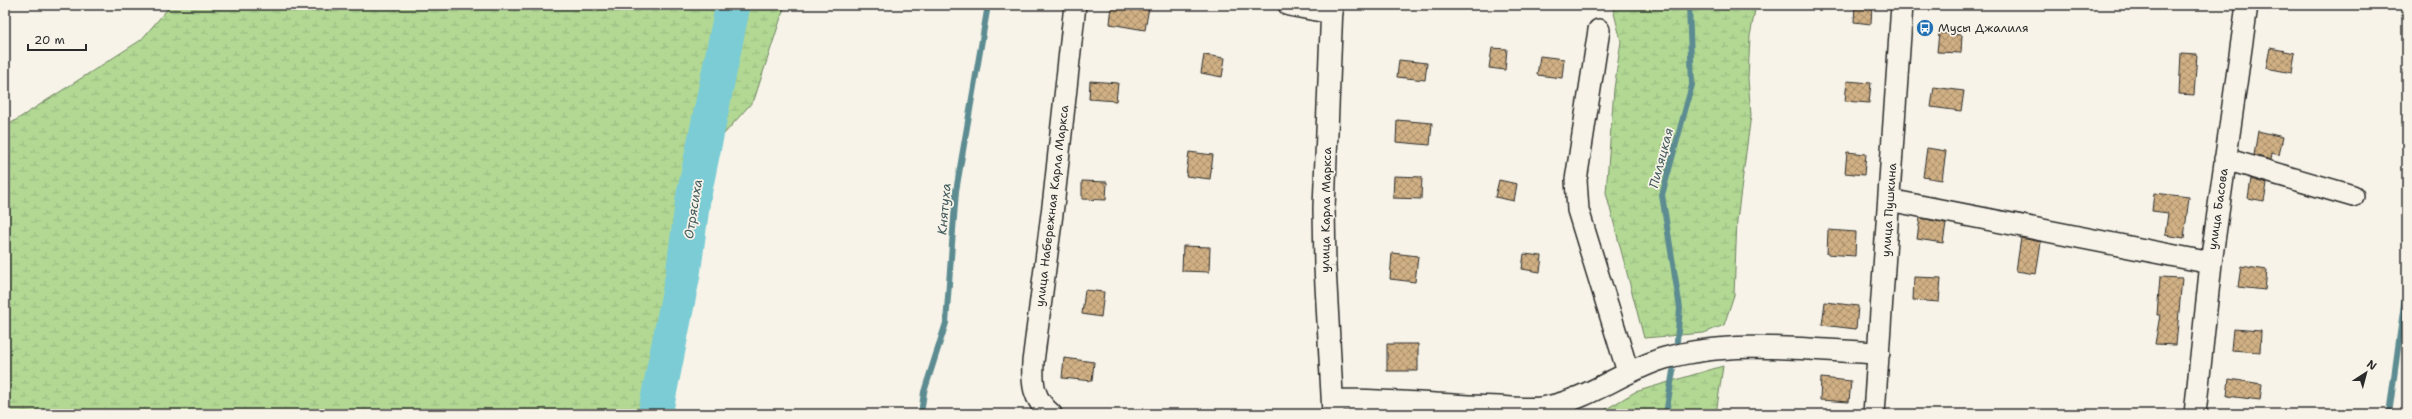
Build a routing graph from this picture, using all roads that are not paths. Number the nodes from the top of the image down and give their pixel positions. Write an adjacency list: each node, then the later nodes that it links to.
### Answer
1 (1075, 5): 14 (street, улица Набережная Карла Маркса)
2 (1289, 5): 5 (street)
3 (1902, 5): 9 (street, улица Пушкина)
4 (2247, 5): 7 (street, улица Басова)
5 (1332, 9): 13 (street, улица Карла Маркса)
6 (1599, 30): 12 (street)
7 (2224, 159): 8 (street); 10 (street, улица Басова)
8 (2353, 196)
9 (1889, 200): 10 (street); 11 (street, улица Пушкина)
10 (2210, 263): 16 (street, улица Басова)
11 (1879, 353): 12 (street); 15 (street, улица Пушкина)
12 (1628, 372): 13 (street)
13 (1333, 407)
14 (1046, 410)
15 (1874, 414)
16 (2195, 414)

